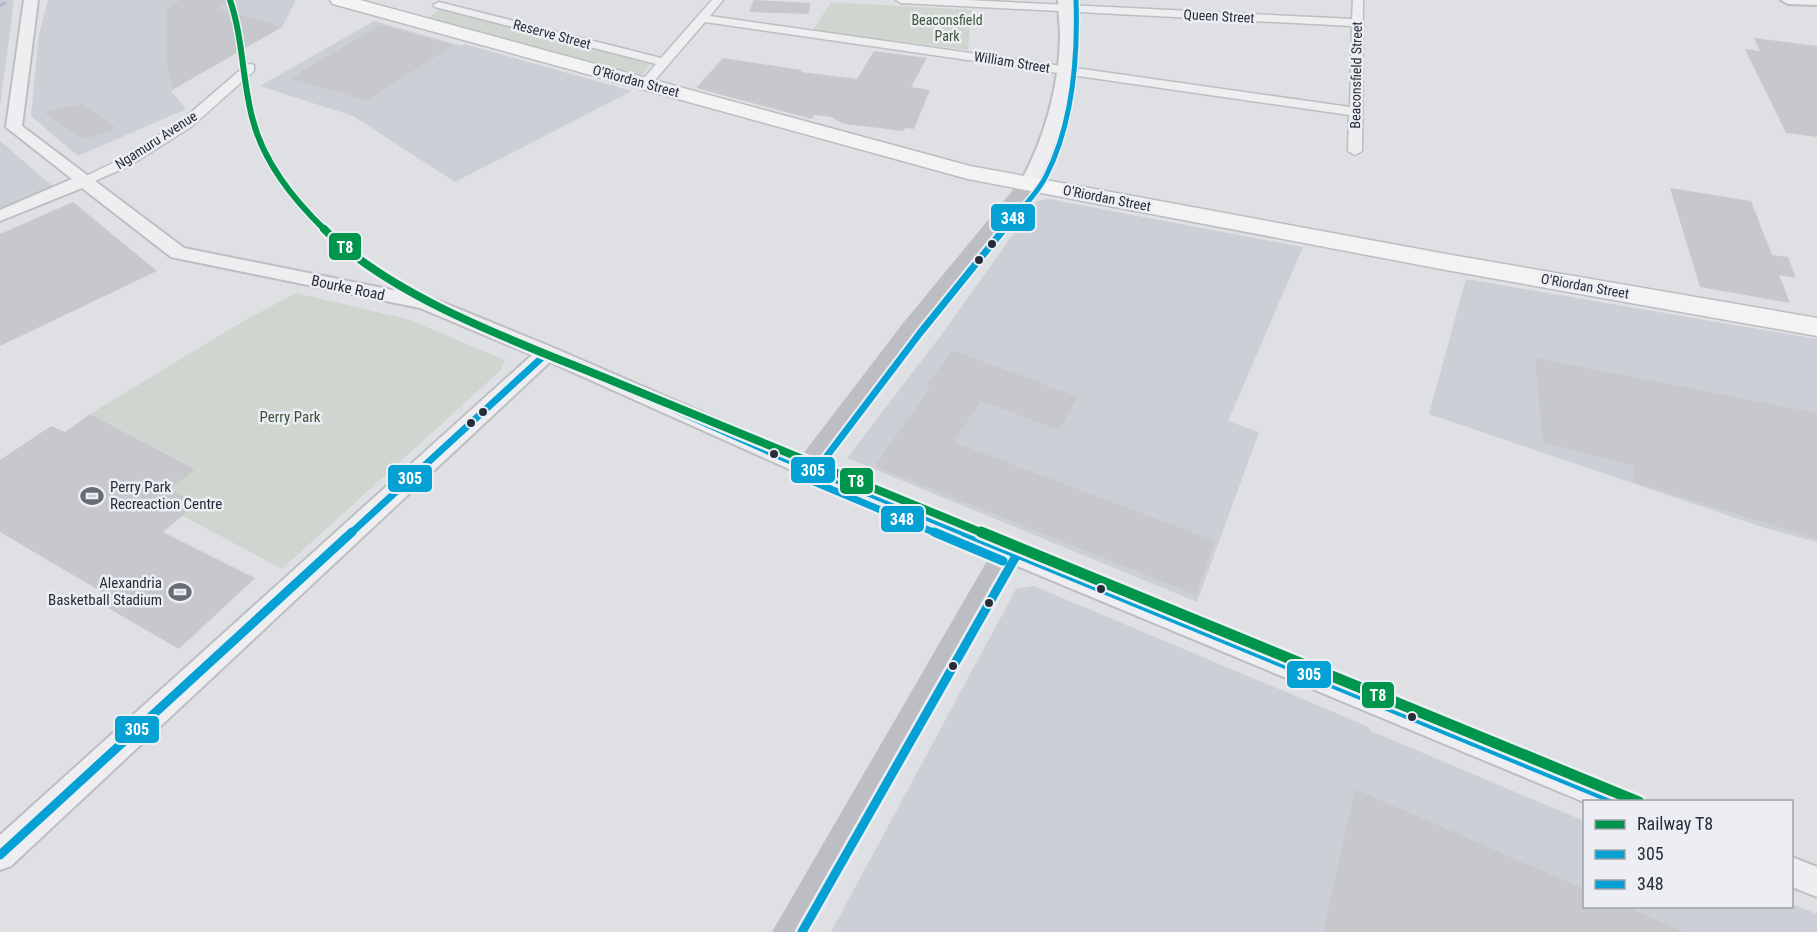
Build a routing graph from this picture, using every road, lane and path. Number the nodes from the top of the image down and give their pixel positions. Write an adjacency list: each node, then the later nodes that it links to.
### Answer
1 (31, 0): 19 (street, Bourke Road)
2 (339, 0): 11 (main road, O'Riordan Street)
3 (718, 0): 10 (street)
4 (901, 0): 9 (street, Queen Street)
5 (1358, 0): 12 (street, Beaconsfield Street)
6 (1788, 0): 7 (street)
7 (1817, 1)
8 (441, 2): 11 (street); 13 (street, Reserve Street)
9 (1065, 4): 12 (street, Queen Street); 15 (street)
10 (704, 18): 13 (street); 15 (street, William Street)
11 (425, 23): 16 (main road, O'Riordan Street)
12 (1358, 23): 17 (street, Beaconsfield Street)
13 (665, 63): 16 (street)
14 (250, 68): 19 (street, Ngamuru Avenue)
15 (1063, 69): 17 (street, William Street); 20 (street)
16 (645, 84): 20 (main road, O'Riordan Street)
17 (1355, 112): 18 (street, Beaconsfield Street)
18 (1354, 151)
19 (85, 180): 21 (street); 23 (street, Bourke Road)
20 (1029, 183): 22 (main road, O'Riordan Street); 24 (main road)
21 (0, 216)
22 (1817, 327)
23 (547, 353): 24 (street, Bourke Road); 27 (street)
24 (806, 467): 25 (main road, Bourke Road)
25 (1007, 551): 26 (street, Bourke Road); 30 (main road)
26 (1618, 800)
27 (0, 855)
28 (1793, 873): 29 (street)
29 (1817, 882)
30 (790, 932)

